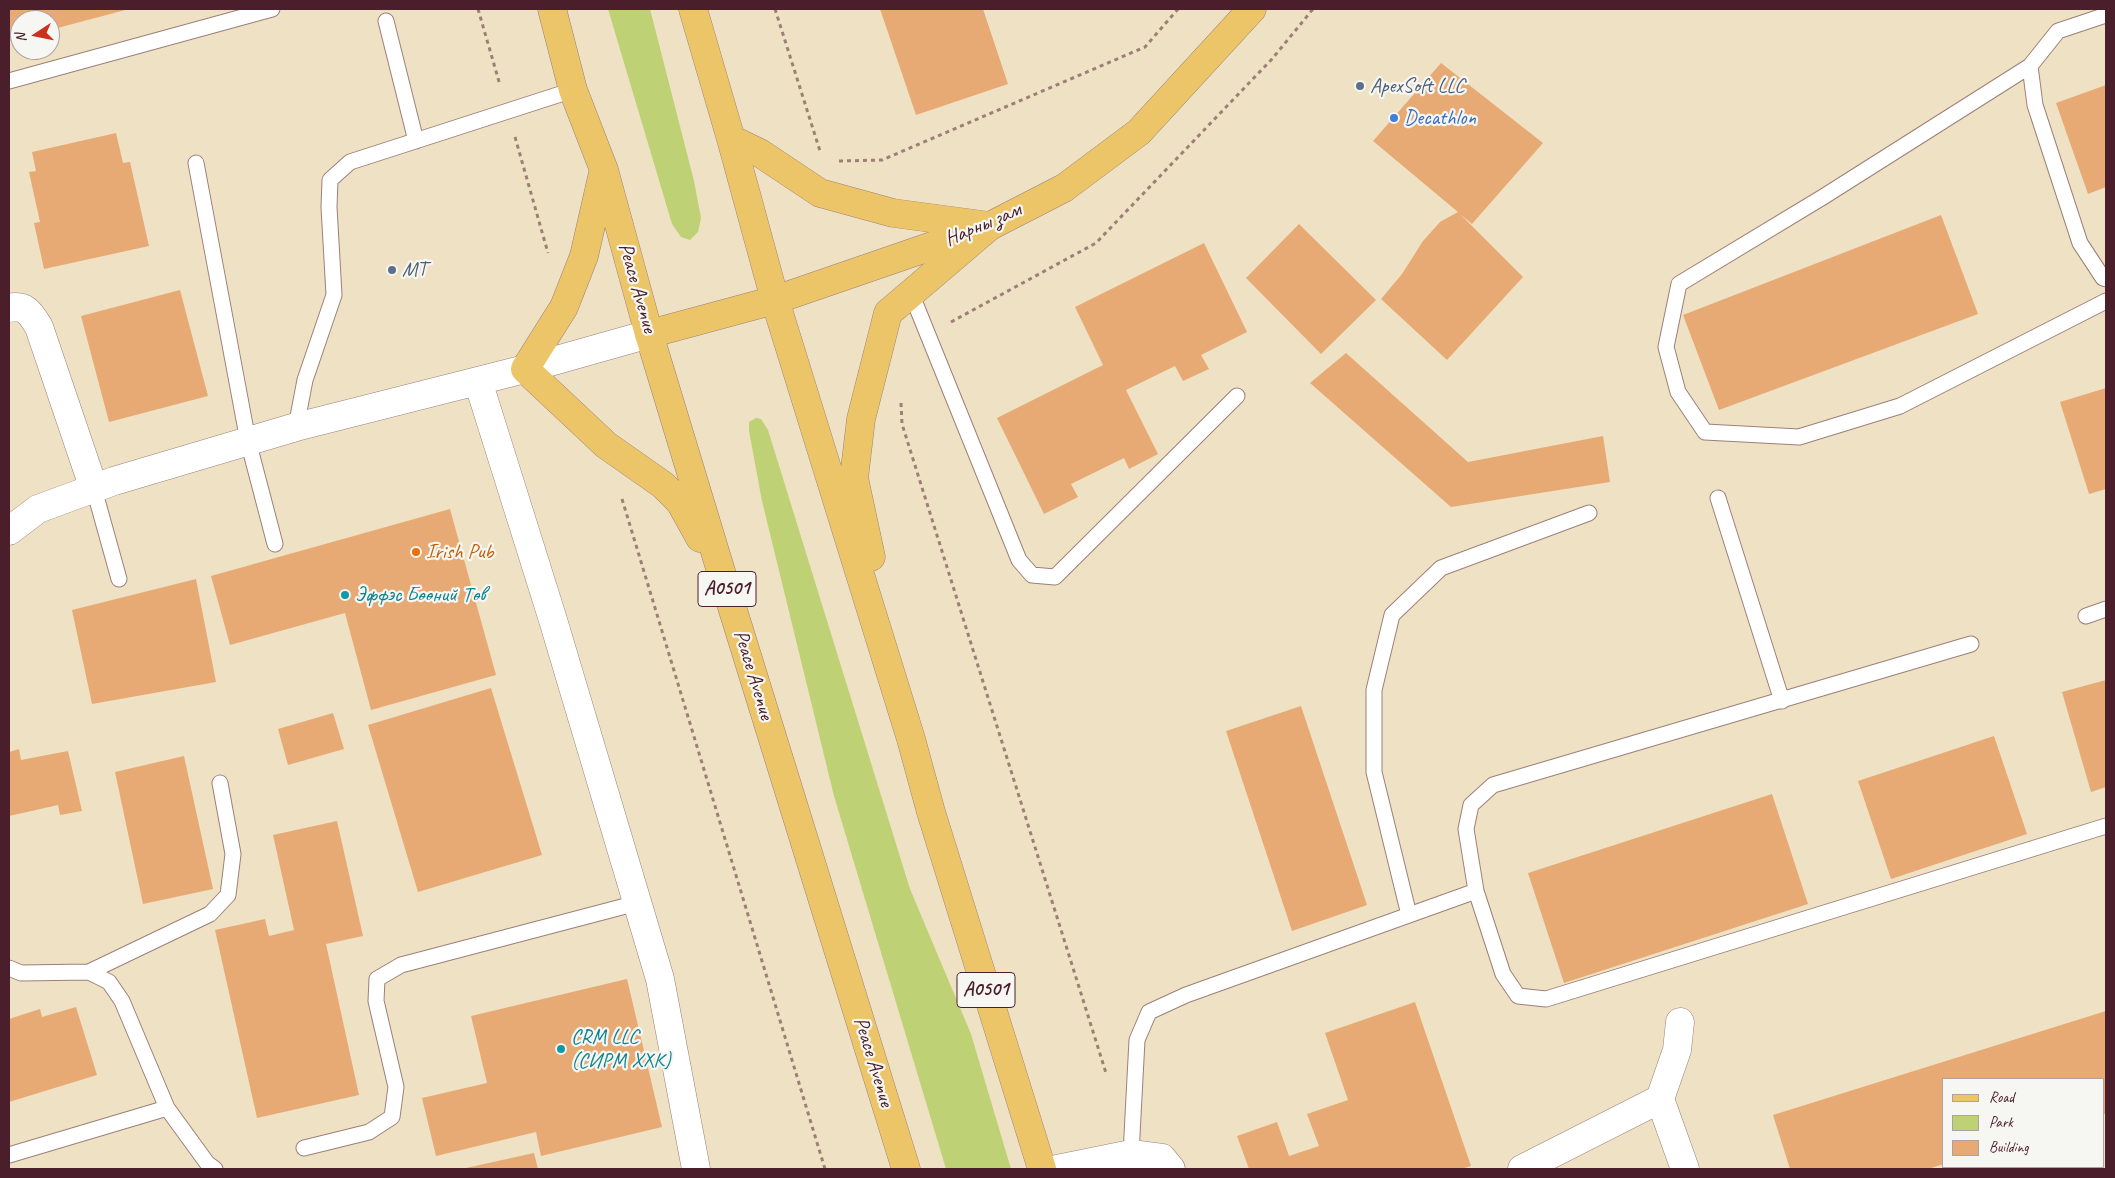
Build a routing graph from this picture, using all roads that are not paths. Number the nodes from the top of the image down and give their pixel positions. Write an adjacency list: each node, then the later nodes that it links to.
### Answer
1 (272, 9): 8 (lane)
2 (552, 9): 9 (main road, Peace Avenue / A0501)
3 (693, 9): 10 (main road, A0501)
4 (1252, 9): 14 (main road, Нарны зам)
5 (2106, 15): 7 (lane)
6 (386, 21): 11 (lane)
7 (2030, 66): 15 (lane); 18 (lane)
8 (9, 81)
9 (572, 90): 11 (lane); 13 (main road, Peace Avenue / A0501)
10 (731, 139): 14 (main road); 17 (main road, A0501)
11 (416, 141): 24 (lane)
12 (196, 163): 25 (lane)
13 (604, 170): 20 (main road, Peace Avenue / A0501); 21 (main road)
14 (990, 226): 16 (main road); 17 (main road, Нарны зам)
15 (2106, 278)
16 (911, 293): 23 (lane); 37 (main road)
17 (775, 300): 20 (main road, Нарны зам); 37 (main road, A0501)
18 (2106, 301)
19 (9, 308): 26 (street)
20 (650, 334): 21 (street); 31 (main road, Peace Avenue / A0501)
21 (525, 369): 22 (street); 31 (main road)
22 (478, 381): 24 (street); 41 (street)
23 (1237, 396)
24 (296, 427): 25 (street)
25 (248, 441): 26 (street); 30 (lane)
26 (94, 488): 29 (street); 32 (lane)
27 (1718, 498): 36 (lane)
28 (1589, 514): 42 (lane)
29 (9, 531)
30 (275, 544)
31 (723, 578): 53 (main road, Peace Avenue / A0501)
32 (119, 579)
33 (2106, 609): 34 (lane)
34 (2086, 616)
35 (1971, 644): 36 (lane)
36 (1782, 701): 40 (lane)
37 (911, 739): 54 (main road, A0501)
38 (220, 783): 44 (lane)
39 (2106, 826): 40 (lane)
40 (1476, 891): 42 (lane)
41 (638, 903): 48 (lane); 52 (street)
42 (1409, 915): 49 (lane)
43 (9, 968): 44 (lane)
44 (89, 972): 47 (lane)
45 (1680, 1022): 46 (street)
46 (1660, 1100): 57 (street); 58 (street)
47 (167, 1108): 50 (lane); 51 (lane)
48 (304, 1148)
49 (1131, 1154): 55 (street); 56 (street)
50 (9, 1155)
51 (215, 1169)
52 (696, 1169)
53 (906, 1169)
54 (1042, 1169)
55 (1057, 1169)
56 (1171, 1169)
57 (1522, 1169)
58 (1685, 1169)

